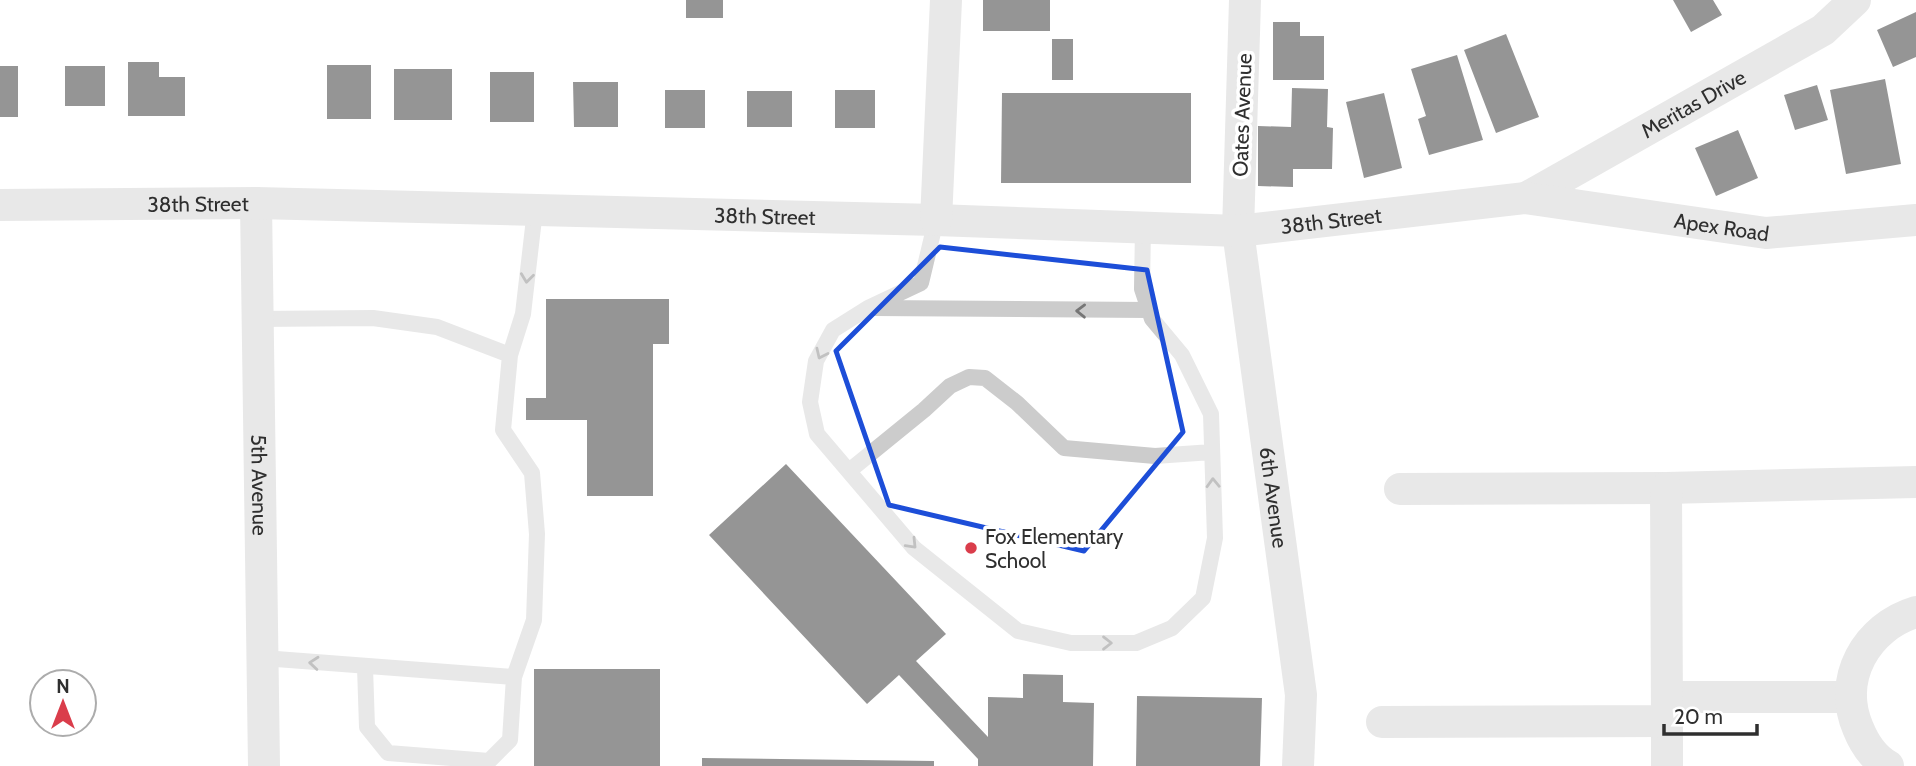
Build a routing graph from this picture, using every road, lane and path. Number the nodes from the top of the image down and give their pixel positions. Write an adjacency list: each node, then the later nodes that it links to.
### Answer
1 (946, 0): 8 (street)
2 (1245, 0): 11 (street, Oates Avenue)
3 (1855, 0): 4 (street, Meritas Drive)
4 (1526, 198): 9 (street, Apex Road); 11 (street, 38th Street)
5 (256, 203): 6 (street, 38th Street); 7 (street, 38th Street); 14 (street, 5th Avenue)
6 (0, 205)
7 (535, 210): 8 (street, 38th Street); 15 (lane, one-way to 15)
8 (936, 220): 10 (street, 38th Street); 12 (lane)
9 (1916, 220)
10 (1143, 228): 11 (street, 38th Street); 13 (lane)
11 (1238, 231): 29 (street, 6th Avenue)
12 (868, 308): 13 (lane, one-way to 12); 17 (lane, one-way to 17)
13 (1149, 310): 16 (lane)
14 (257, 319): 15 (lane); 22 (street, 5th Avenue)
15 (510, 355): 24 (lane)
16 (1212, 452): 17 (lane); 17 (lane, one-way to 16)
17 (849, 471)
18 (1916, 482): 19 (street)
19 (1666, 488): 20 (street); 26 (street)
20 (1400, 489)
21 (1916, 612): 25 (street)
22 (262, 658): 23 (lane, one-way to 22); 28 (street, 5th Avenue)
23 (365, 667): 24 (lane); 24 (lane)
24 (514, 677)
25 (1851, 697): 26 (street); 31 (street)
26 (1667, 709): 27 (street); 30 (street)
27 (1382, 722)
28 (264, 766)
29 (1298, 766)
30 (1667, 766)
31 (1888, 766)

